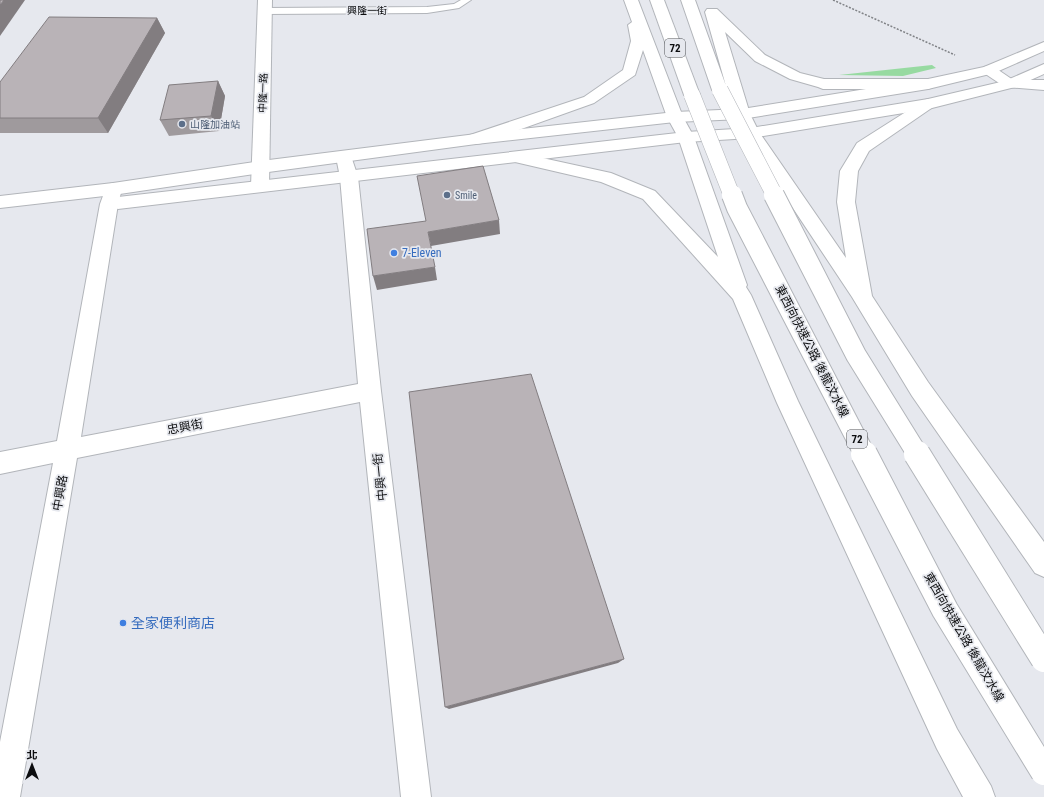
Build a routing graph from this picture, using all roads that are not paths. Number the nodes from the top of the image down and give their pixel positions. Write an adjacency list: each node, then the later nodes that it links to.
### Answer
1 (467, 0): 5 (lane, 興隆一街)
2 (631, 0): 14 (main road); 17 (main road)
3 (657, 0): 32 (main road, 東西向快速公路 後龍汶水線 / 72, bridge)
4 (688, 0): 31 (main road, 72, bridge)
5 (265, 6): 19 (main road, 中隆一路)
6 (710, 6): 12 (main road); 13 (main road)
7 (1044, 46): 9 (main road)
8 (1044, 68): 10 (main road)
9 (989, 70): 10 (main road); 12 (main road)
10 (1010, 84): 11 (main road); 12 (main road)
11 (1044, 85)
12 (928, 94): 13 (main road); 15 (main road); 26 (main road)
13 (742, 114): 14 (main road); 15 (main road)
14 (675, 117): 16 (main road); 17 (main road)
15 (751, 133): 16 (main road); 26 (main road)
16 (686, 136): 18 (main road); 25 (main road)
17 (476, 139): 20 (main road)
18 (515, 157): 20 (main road); 25 (main road)
19 (261, 167): 20 (main road); 21 (main road, 中隆一路); 22 (main road)
20 (346, 167): 21 (main road); 27 (main road, 中興一街)
21 (260, 186): 22 (main road)
22 (111, 196): 23 (main road); 24 (main road); 28 (main road, 中興路)
23 (0, 202)
24 (0, 217)
25 (741, 295): 35 (main road)
26 (862, 297): 30 (main road)
27 (370, 391): 28 (main road, 忠興街); 34 (main road, 中興一街)
28 (67, 450): 29 (main road, 忠興街); 33 (main road, 中興路)
29 (0, 463)
30 (1044, 564)
31 (1044, 659)
32 (1044, 772)
33 (5, 797)
34 (416, 797)
35 (980, 797)

